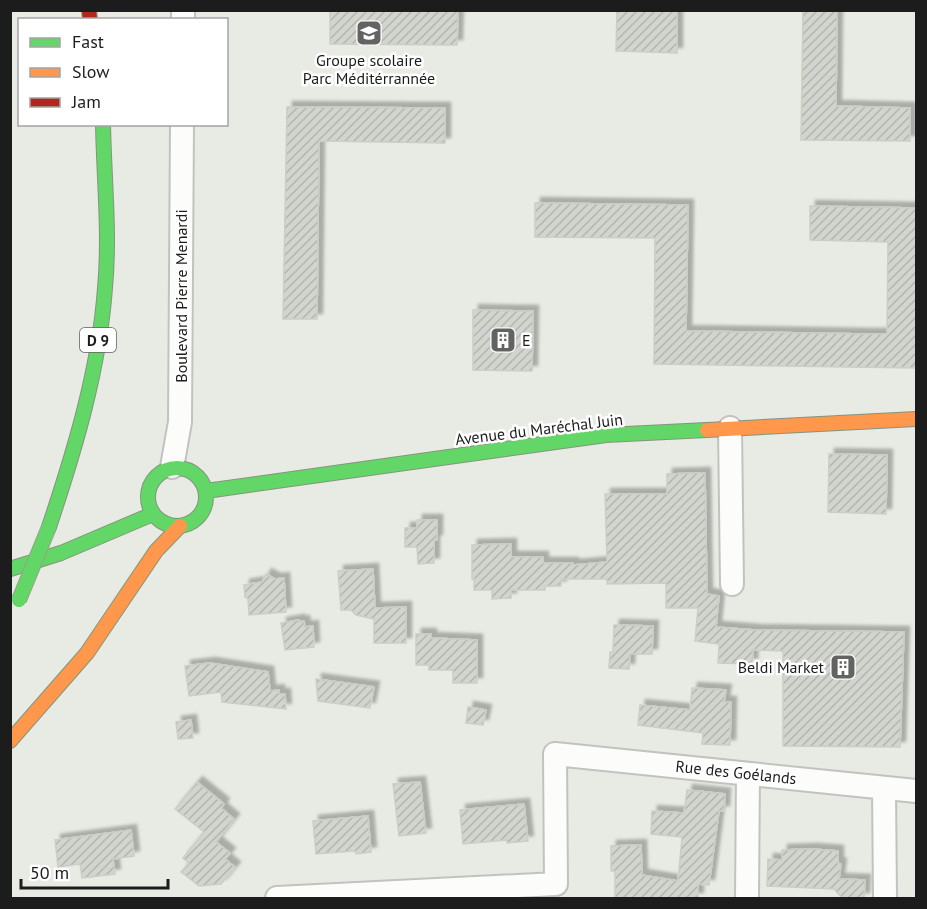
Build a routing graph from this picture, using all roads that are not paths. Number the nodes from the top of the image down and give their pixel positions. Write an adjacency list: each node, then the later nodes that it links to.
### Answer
1 (102, 126): 13 (main road, D 9, bridge)
2 (182, 126): 7 (street, Boulevard Pierre Menardi)
3 (916, 419): 4 (main road, Avenue du Maréchal Juin)
4 (878, 421): 5 (main road, Avenue du Maréchal Juin); 6 (main road, Avenue du Maréchal Juin)
5 (730, 428): 8 (main road, Avenue du Maréchal Juin); 12 (street)
6 (916, 432)
7 (172, 467): 8 (main road); 9 (main road)
8 (206, 491): 10 (main road)
9 (153, 514): 10 (main road); 11 (main road)
10 (180, 526): 14 (main road)
11 (10, 569)
12 (732, 584)
13 (10, 616)
14 (10, 741)
15 (748, 774): 16 (street, Rue des Goélands); 18 (street, Rue des Goélands); 19 (street)
16 (884, 788): 17 (street, Rue des Goélands); 20 (street)
17 (916, 791)
18 (277, 898)
19 (747, 898)
20 (885, 898)

